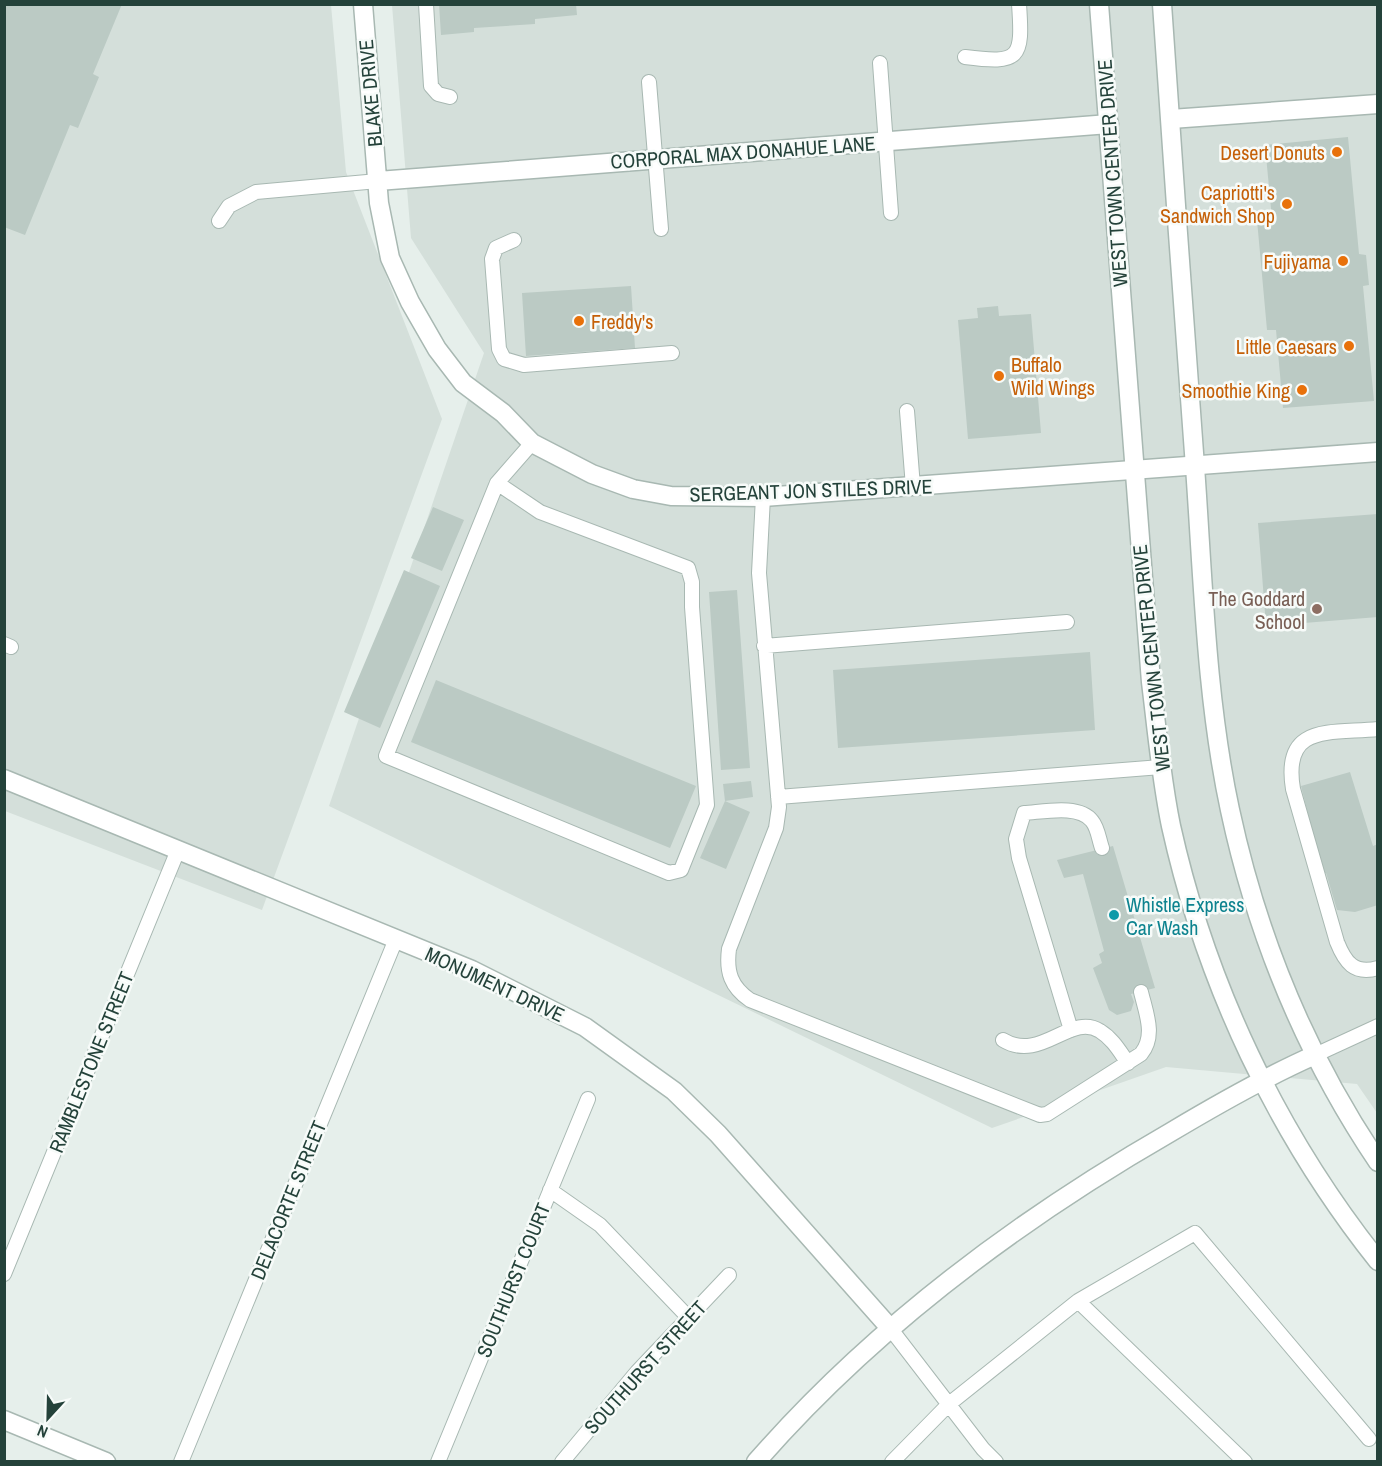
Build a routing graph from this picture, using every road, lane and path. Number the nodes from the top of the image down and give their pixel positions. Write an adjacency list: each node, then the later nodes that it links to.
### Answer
1 (363, 4): 15 (street, BLAKE DRIVE)
2 (426, 4): 9 (lane)
3 (1019, 4): 6 (lane)
4 (1099, 4): 12 (street, WEST TOWN CENTER DRIVE)
5 (1162, 4): 11 (street)
6 (965, 57)
7 (880, 63): 13 (lane)
8 (649, 82): 14 (lane)
9 (450, 97)
10 (1377, 104): 11 (street)
11 (1171, 119): 24 (street)
12 (1109, 124): 13 (street, CORPORAL MAX DONAHUE LANE); 25 (street, WEST TOWN CENTER DRIVE)
13 (885, 141): 14 (street, CORPORAL MAX DONAHUE LANE); 16 (lane)
14 (656, 159): 15 (street, CORPORAL MAX DONAHUE LANE); 18 (lane)
15 (378, 181): 17 (lane); 22 (street, SERGEANT JON STILES DRIVE)
16 (891, 213)
17 (219, 221)
18 (661, 229)
19 (514, 240): 20 (lane)
20 (672, 353)
21 (907, 411): 27 (lane)
22 (532, 443): 26 (lane); 28 (street, SERGEANT JON STILES DRIVE)
23 (1377, 452): 24 (street, SERGEANT JON STILES DRIVE)
24 (1195, 466): 25 (street, SERGEANT JON STILES DRIVE); 43 (street)
25 (1134, 471): 27 (street, SERGEANT JON STILES DRIVE); 32 (street, WEST TOWN CENTER DRIVE)
26 (497, 483): 26 (lane)
27 (913, 487): 28 (street, SERGEANT JON STILES DRIVE)
28 (763, 497): 30 (lane)
29 (1068, 622): 30 (lane)
30 (764, 646): 34 (lane)
31 (1377, 729): 38 (lane)
32 (1161, 767): 34 (lane); 45 (street, WEST TOWN CENTER DRIVE)
33 (4, 779): 36 (street, MONUMENT DRIVE)
34 (778, 797): 44 (lane)
35 (1102, 848): 41 (lane)
36 (178, 850): 37 (street, MONUMENT DRIVE); 50 (lane, RAMBLESTONE STREET)
37 (396, 939): 54 (street, MONUMENT DRIVE); 59 (lane, DELACORTE STREET)
38 (1377, 968)
39 (1141, 992): 44 (lane)
40 (1377, 1026): 43 (lane)
41 (1071, 1030): 42 (lane); 44 (lane)
42 (1003, 1040)
43 (1315, 1055): 45 (street); 47 (street)
44 (1128, 1063)
45 (1260, 1080): 49 (street, WEST TOWN CENTER DRIVE); 54 (street)
46 (588, 1099): 48 (lane, SOUTHURST COURT)
47 (1377, 1162)
48 (550, 1190): 53 (lane); 60 (lane, SOUTHURST COURT)
49 (1377, 1261)
50 (4, 1274)
51 (729, 1275): 53 (lane, SOUTHURST STREET)
52 (1078, 1301): 55 (lane); 57 (lane); 65 (lane)
53 (688, 1317): 61 (lane, SOUTHURST STREET)
54 (890, 1329): 55 (lane); 62 (street)
55 (949, 1404): 63 (lane); 64 (lane)
56 (4, 1420): 58 (street)
57 (1369, 1439)
58 (106, 1461)
59 (181, 1461)
60 (438, 1461)
61 (562, 1461)
62 (756, 1461)
63 (892, 1461)
64 (996, 1461)
65 (1245, 1461)

